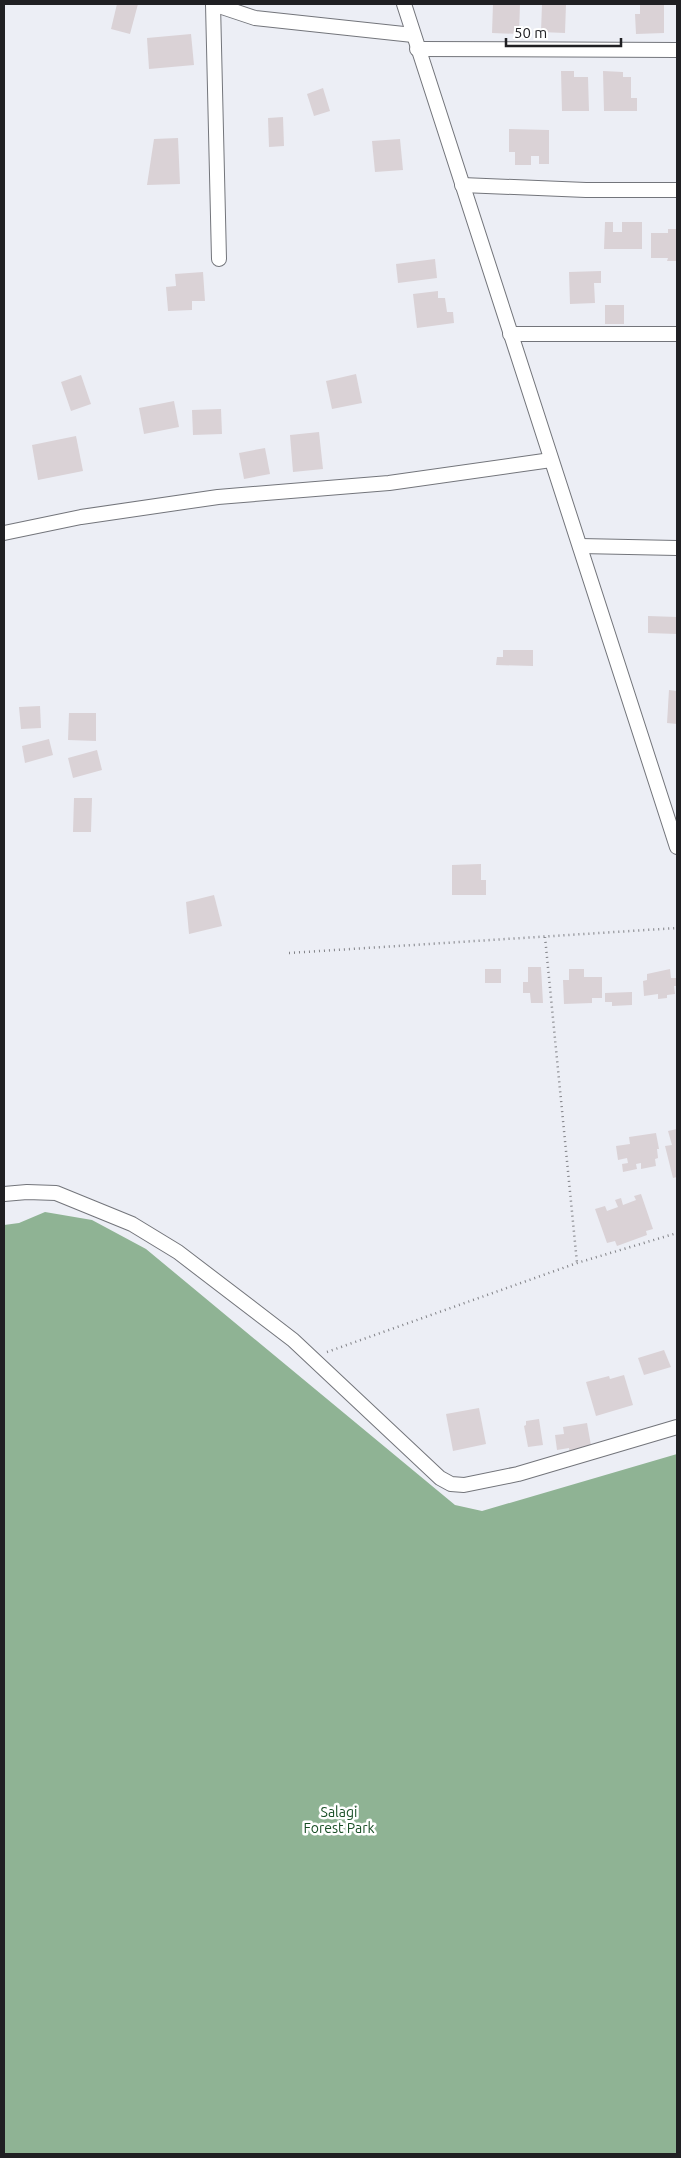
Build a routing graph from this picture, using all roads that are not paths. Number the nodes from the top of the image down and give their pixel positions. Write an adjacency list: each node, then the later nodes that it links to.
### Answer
1 (213, 4): 3 (street); 8 (street)
2 (404, 4): 3 (street)
3 (413, 35): 4 (street)
4 (418, 49): 5 (street); 6 (street)
5 (677, 50)
6 (462, 186): 7 (street); 9 (street)
7 (677, 190)
8 (219, 259)
9 (510, 334): 10 (street); 11 (street)
10 (677, 334)
11 (552, 460): 12 (street); 13 (street)
12 (4, 534)
13 (580, 546): 14 (street); 15 (street)
14 (677, 548)
15 (677, 847)
16 (4, 1194): 17 (street)
17 (677, 1427)

